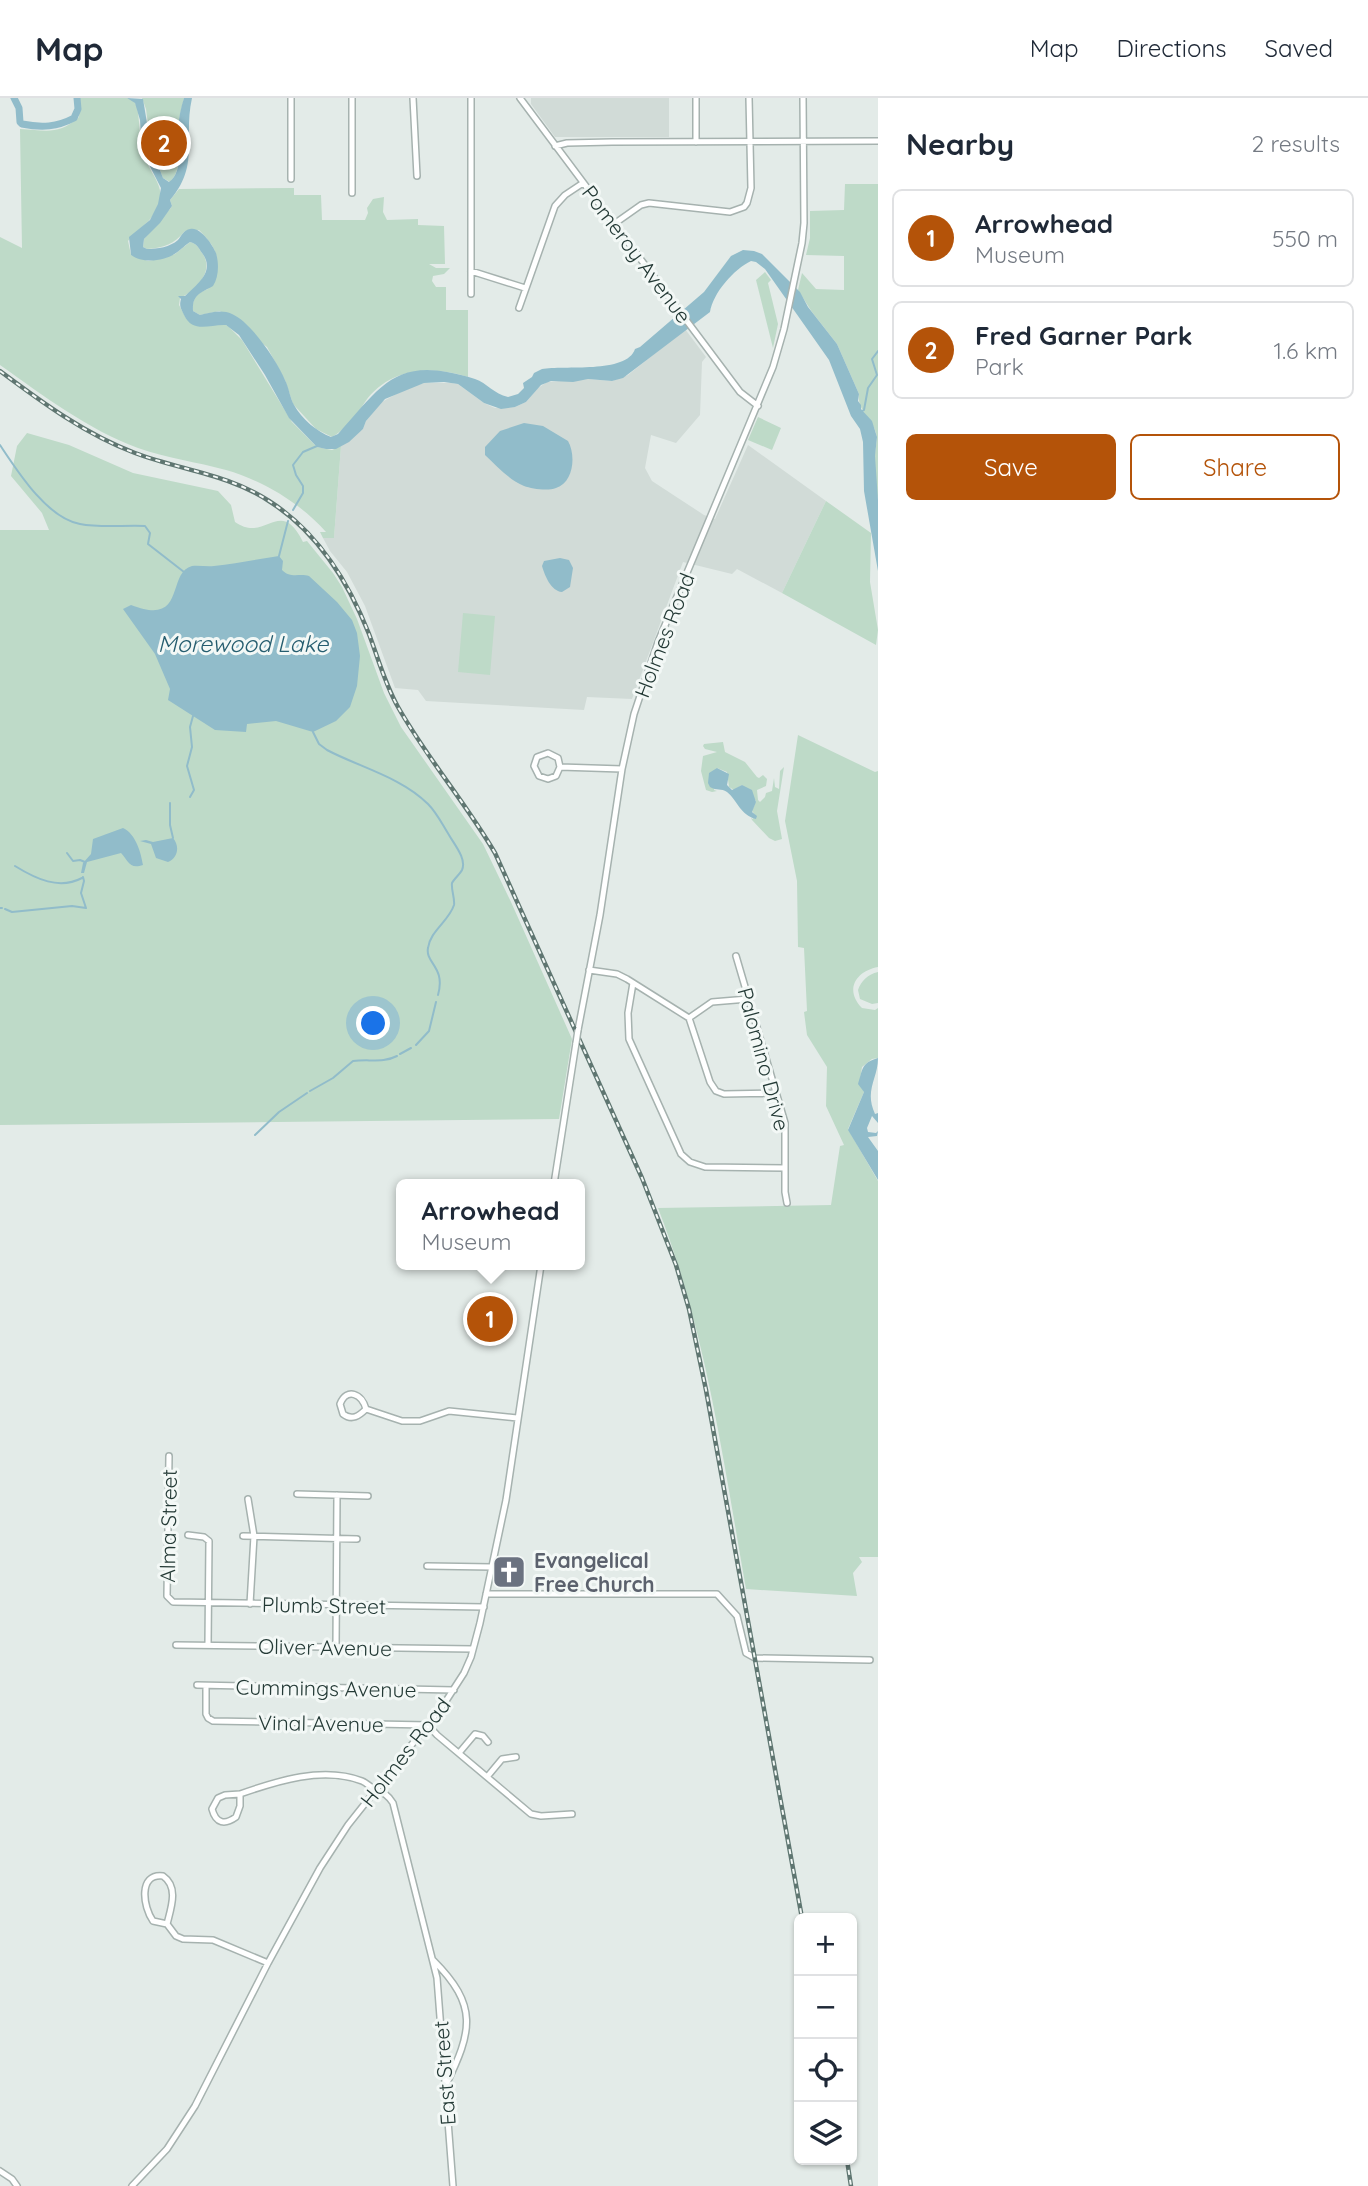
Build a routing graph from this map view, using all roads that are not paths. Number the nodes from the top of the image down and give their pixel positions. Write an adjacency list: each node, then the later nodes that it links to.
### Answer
1 (291, 98): 15 (street)
2 (352, 98): 17 (street)
3 (413, 98): 14 (street)
4 (471, 98): 19 (street)
5 (520, 98): 13 (street, Pomeroy Avenue)
6 (696, 98): 10 (street)
7 (749, 98): 11 (street)
8 (803, 98): 12 (street, Holmes Road)
9 (878, 141): 12 (street)
10 (696, 142): 11 (street); 13 (street)
11 (750, 142): 12 (street); 18 (street)
12 (803, 142): 23 (street, Holmes Road)
13 (555, 146): 16 (street, Pomeroy Avenue)
14 (416, 176)
15 (291, 179)
16 (583, 183): 18 (street, Pomeroy Avenue); 20 (street)
17 (352, 193)
18 (614, 224): 23 (street, Pomeroy Avenue)
19 (471, 271): 20 (street); 21 (street)
20 (524, 288): 22 (street)
21 (471, 293)
22 (519, 308)
23 (758, 406): 25 (street, Holmes Road)
24 (560, 767): 24 (street); 25 (street)
25 (622, 769): 27 (street, Holmes Road)
26 (736, 956): 29 (street, Palomino Drive)
27 (589, 971): 28 (street); 33 (street, Holmes Road, bridge)
28 (633, 983): 30 (street); 32 (street)
29 (748, 999): 30 (street); 31 (street, Palomino Drive)
30 (689, 1018): 31 (street)
31 (776, 1093): 32 (street, Palomino Drive)
32 (785, 1168): 34 (street, Palomino Drive)
33 (555, 1179)
34 (787, 1203)
35 (540, 1270): 37 (street, Holmes Road)
36 (366, 1409): 36 (street); 37 (street)
37 (517, 1418): 49 (street, Holmes Road)
38 (169, 1456): 51 (street, Alma Street)
39 (297, 1494): 40 (street)
40 (337, 1495): 41 (street); 46 (street)
41 (369, 1496)
42 (248, 1499): 45 (street)
43 (188, 1535): 52 (street)
44 (243, 1536): 45 (street)
45 (254, 1536): 46 (street); 53 (street)
46 (336, 1538): 47 (street); 54 (street)
47 (357, 1539)
48 (427, 1566): 49 (street)
49 (492, 1567): 50 (street, Holmes Road)
50 (486, 1594): 55 (street, Holmes Road); 60 (street)
51 (167, 1596): 52 (street, Plumb Street)
52 (209, 1604): 53 (street, Plumb Street); 57 (street)
53 (250, 1604): 54 (street, Plumb Street)
54 (336, 1605): 55 (street, Plumb Street); 58 (street)
55 (484, 1606): 59 (street, Holmes Road)
56 (176, 1645): 57 (street, Oliver Avenue)
57 (208, 1645): 58 (street, Oliver Avenue)
58 (335, 1647): 59 (street, Oliver Avenue)
59 (473, 1649): 63 (street, Holmes Road)
60 (870, 1660)
61 (197, 1685): 62 (street, Cummings Avenue)
62 (206, 1686): 63 (street, Cummings Avenue); 64 (street, Vinal Avenue)
63 (454, 1690): 64 (street, Holmes Road)
64 (428, 1725): 66 (street); 69 (street, Holmes Road)
65 (488, 1742): 66 (street)
66 (459, 1753): 68 (street)
67 (516, 1757): 68 (street)
68 (486, 1777): 71 (street)
69 (376, 1790): 70 (street); 73 (street, East Street); 74 (street, Holmes Road)
70 (240, 1794): 70 (street)
71 (572, 1814)
72 (167, 1924): 72 (street); 74 (street)
73 (433, 1960): 75 (street, East Street); 75 (street)
74 (268, 1963): 78 (street, Holmes Road)
75 (444, 2088): 79 (street, East Street)
76 (0, 2172): 77 (street)
77 (17, 2186)
78 (132, 2186)
79 (453, 2186)

